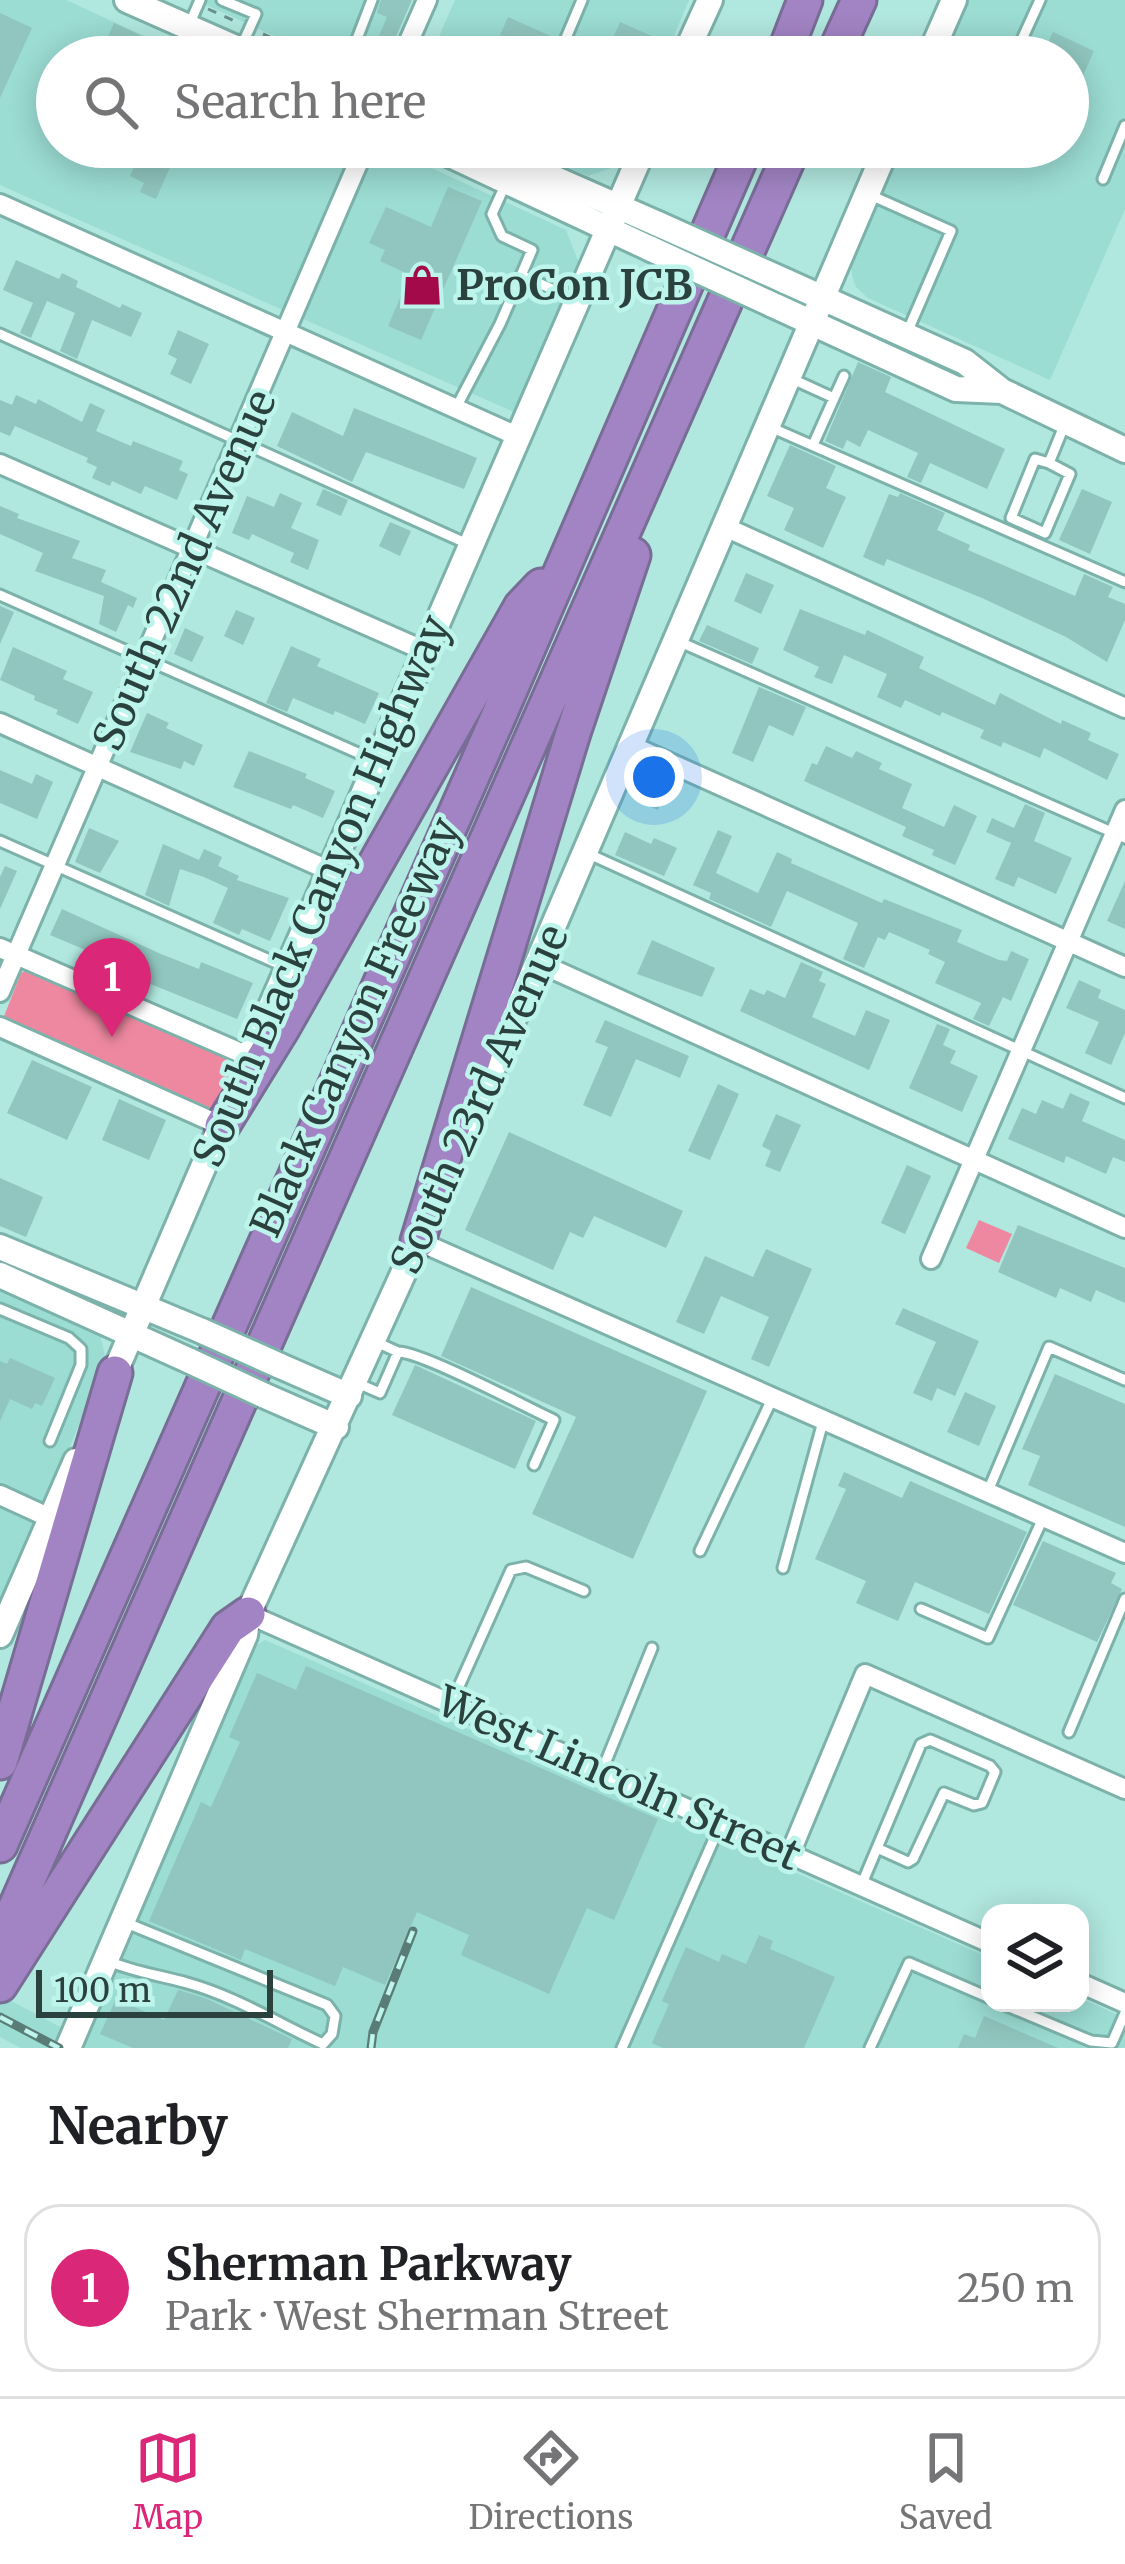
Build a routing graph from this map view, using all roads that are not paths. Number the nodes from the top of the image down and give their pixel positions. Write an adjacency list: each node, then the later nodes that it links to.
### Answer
1 (127, 0): 12 (main road)
2 (200, 0): 12 (lane)
3 (222, 0): 14 (lane)
4 (372, 0): 15 (lane)
5 (427, 0): 16 (street)
6 (582, 0): 17 (lane)
7 (710, 0): 18 (main road)
8 (805, 0): 19 (highway)
9 (859, 0): 20 (highway)
10 (954, 0): 21 (main road)
11 (1040, 0): 22 (lane)
12 (188, 27): 13 (main road)
13 (209, 36)
14 (251, 36)
15 (358, 36)
16 (411, 36)
17 (567, 36)
18 (694, 36)
19 (791, 36)
20 (843, 36)
21 (938, 36)
22 (1024, 36)
23 (1125, 126): 31 (lane)
24 (356, 168): 41 (street, South 22nd Avenue)
25 (476, 168): 32 (main road)
26 (521, 168): 35 (main road)
27 (635, 168): 35 (main road, South Black Canyon Highway)
28 (736, 168): 61 (highway, Black Canyon Freeway)
29 (784, 168): 48 (highway, Black Canyon Freeway)
30 (878, 168): 33 (main road, South 23rd Avenue)
31 (1103, 178)
32 (506, 183): 35 (main road); 37 (lane)
33 (867, 193): 38 (main road, South 23rd Avenue); 43 (lane)
34 (0, 204): 41 (street)
35 (612, 218): 36 (main road); 39 (main road, South Black Canyon Highway)
36 (654, 236): 38 (main road, bridge); 40 (main road, bridge)
37 (520, 275): 39 (lane); 49 (lane)
38 (820, 297): 40 (main road, South 23rd Avenue); 43 (main road)
39 (577, 300): 52 (main road, South Black Canyon Highway)
40 (810, 321): 44 (main road, South 23rd Avenue); 46 (main road)
41 (287, 333): 49 (street); 53 (street, South 22nd Avenue)
42 (0, 334): 53 (lane)
43 (906, 335): 46 (main road)
44 (786, 376): 47 (lane); 51 (main road, South 23rd Avenue)
45 (844, 376): 47 (lane)
46 (1002, 391): 50 (main road)
47 (834, 398): 54 (lane)
48 (678, 405): 91 (highway); 134 (highway, Black Canyon Freeway)
49 (456, 409): 52 (street)
50 (1066, 422): 55 (main road); 56 (lane)
51 (766, 424): 54 (lane); 58 (main road, South 23rd Avenue)
52 (517, 436): 59 (main road, South Black Canyon Highway)
53 (239, 443): 59 (lane); 60 (street, South 22nd Avenue)
54 (813, 445): 62 (lane)
55 (1125, 450)
56 (1049, 463): 56 (lane)
57 (0, 464): 60 (street)
58 (725, 527): 64 (main road, South 23rd Avenue); 67 (street)
59 (470, 545): 65 (main road, South Black Canyon Highway)
60 (193, 549): 65 (street); 66 (street, South 22nd Avenue)
61 (563, 562): 88 (highway); 128 (highway, Black Canyon Freeway)
62 (1125, 582)
63 (0, 595): 66 (lane)
64 (677, 641): 69 (main road, South 23rd Avenue); 73 (lane)
65 (424, 651): 70 (main road, South Black Canyon Highway)
66 (145, 659): 70 (lane); 71 (street, South 22nd Avenue)
67 (1125, 708)
68 (0, 723): 71 (street)
69 (632, 746): 75 (main road, South 23rd Avenue); 78 (street)
70 (377, 761): 77 (main road, South Black Canyon Highway)
71 (98, 767): 76 (street, South 22nd Avenue); 77 (street)
72 (1125, 810): 73 (street)
73 (1120, 836): 78 (street)
74 (0, 841): 76 (lane)
75 (586, 853): 80 (main road, South 23rd Avenue); 85 (lane)
76 (55, 865): 79 (street, South 22nd Avenue); 82 (lane)
77 (330, 871): 82 (main road, South Black Canyon Highway)
78 (1069, 942): 81 (street); 85 (street)
79 (8, 952): 83 (street, South 22nd Avenue); 86 (street)
80 (539, 962): 89 (street); 91 (main road, South 23rd Avenue)
81 (1125, 967)
82 (288, 968): 86 (main road, South Black Canyon Highway)
83 (0, 992)
84 (0, 1027): 88 (street)
85 (1021, 1052): 87 (lane); 89 (street)
86 (248, 1056): 88 (main road, South Black Canyon Highway)
87 (1125, 1098)
88 (222, 1126): 95 (main road, South Black Canyon Highway)
89 (973, 1160): 90 (street); 93 (street)
90 (1125, 1228)
91 (418, 1240): 98 (main road, South 23rd Avenue); 104 (street)
92 (0, 1247): 95 (main road)
93 (931, 1259)
94 (0, 1276): 97 (main road)
95 (142, 1304): 97 (main road, South Black Canyon Highway); 103 (main road, bridge)
96 (0, 1309): 100 (lane)
97 (129, 1334): 102 (main road, South Black Canyon Highway); 106 (main road, bridge)
98 (374, 1340): 99 (lane); 103 (main road, South 23rd Avenue)
99 (398, 1352): 103 (lane); 108 (lane)
100 (75, 1379): 102 (lane); 107 (lane)
101 (1125, 1381): 109 (lane)
102 (111, 1383): 112 (main road, South Black Canyon Highway); 124 (highway)
103 (352, 1389): 106 (main road, South 23rd Avenue)
104 (773, 1396): 105 (street); 113 (lane)
105 (824, 1418): 109 (street); 115 (lane)
106 (335, 1427): 119 (main road, South 23rd Avenue)
107 (50, 1441)
108 (534, 1465)
109 (988, 1491): 111 (street)
110 (0, 1495): 112 (street)
111 (1044, 1516): 114 (street); 118 (lane)
112 (50, 1518): 120 (main road, South Black Canyon Highway)
113 (700, 1551)
114 (1125, 1553)
115 (783, 1568)
116 (584, 1592): 122 (lane)
117 (1125, 1599): 123 (lane)
118 (921, 1609)
119 (248, 1614): 122 (street, West Lincoln Street); 132 (main road, South 23rd Avenue); 136 (highway)
120 (0, 1635)
121 (652, 1648): 125 (lane)
122 (452, 1704): 125 (street, West Lincoln Street)
123 (1069, 1732)
124 (0, 1762)
125 (602, 1771): 127 (street, West Lincoln Street)
126 (1125, 1789): 130 (street)
127 (721, 1823): 130 (street, West Lincoln Street); 144 (lane)
128 (0, 1845)
129 (877, 1848): 129 (lane); 131 (lane)
130 (790, 1854): 131 (street, West Lincoln Street)
131 (861, 1886): 133 (street, West Lincoln Street)
132 (122, 1921): 135 (main road, South 23rd Avenue); 135 (lane)
133 (981, 1939)
134 (0, 1943)
135 (106, 1960): 143 (main road, South 23rd Avenue)
136 (0, 1985)
137 (1089, 1987): 139 (street)
138 (981, 1994): 145 (lane)
139 (1125, 2003)
140 (1021, 2012): 142 (lane)
141 (1125, 2013): 142 (lane)
142 (1111, 2046)
143 (68, 2048)
144 (622, 2048)
145 (870, 2048)

